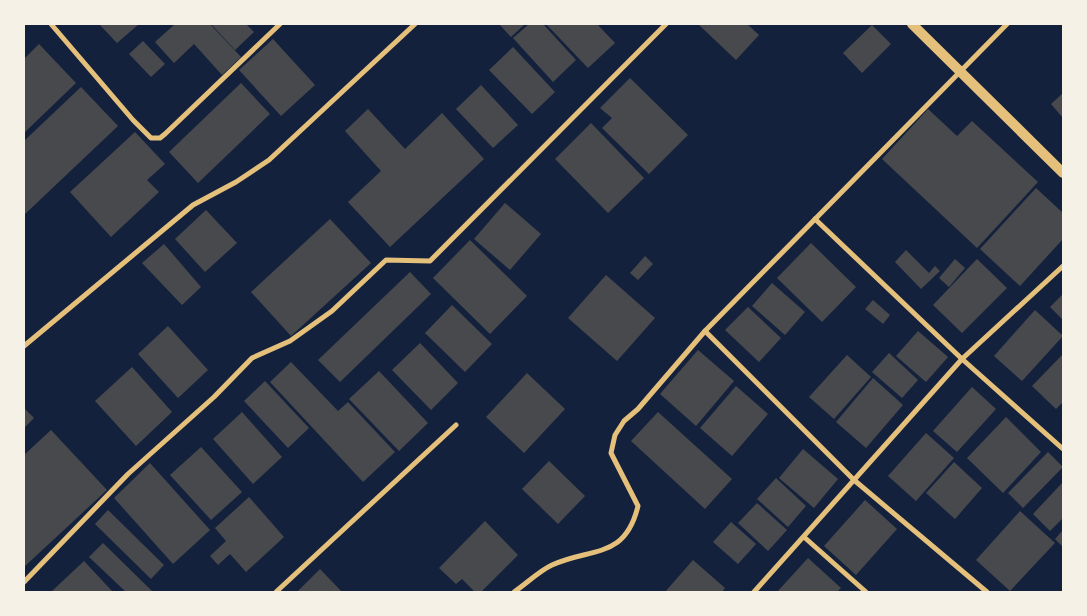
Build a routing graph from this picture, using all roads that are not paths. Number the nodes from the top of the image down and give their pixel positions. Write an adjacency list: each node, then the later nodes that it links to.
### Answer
1 (51, 24): 2 (street)
2 (280, 24)
3 (416, 24): 12 (street)
4 (666, 24): 18 (street)
5 (912, 24): 7 (main road)
6 (1007, 24): 7 (street)
7 (960, 70): 8 (main road); 9 (street)
8 (1063, 173)
9 (815, 219): 11 (street); 13 (street)
10 (1063, 266): 13 (street)
11 (705, 331): 16 (street); 20 (street)
12 (24, 346)
13 (962, 359): 15 (street); 16 (street)
14 (456, 425): 19 (street)
15 (1063, 449)
16 (854, 480): 17 (street); 23 (street)
17 (804, 537): 21 (street); 22 (street)
18 (24, 582)
19 (276, 592)
20 (514, 592)
21 (754, 592)
22 (866, 592)
23 (987, 592)

